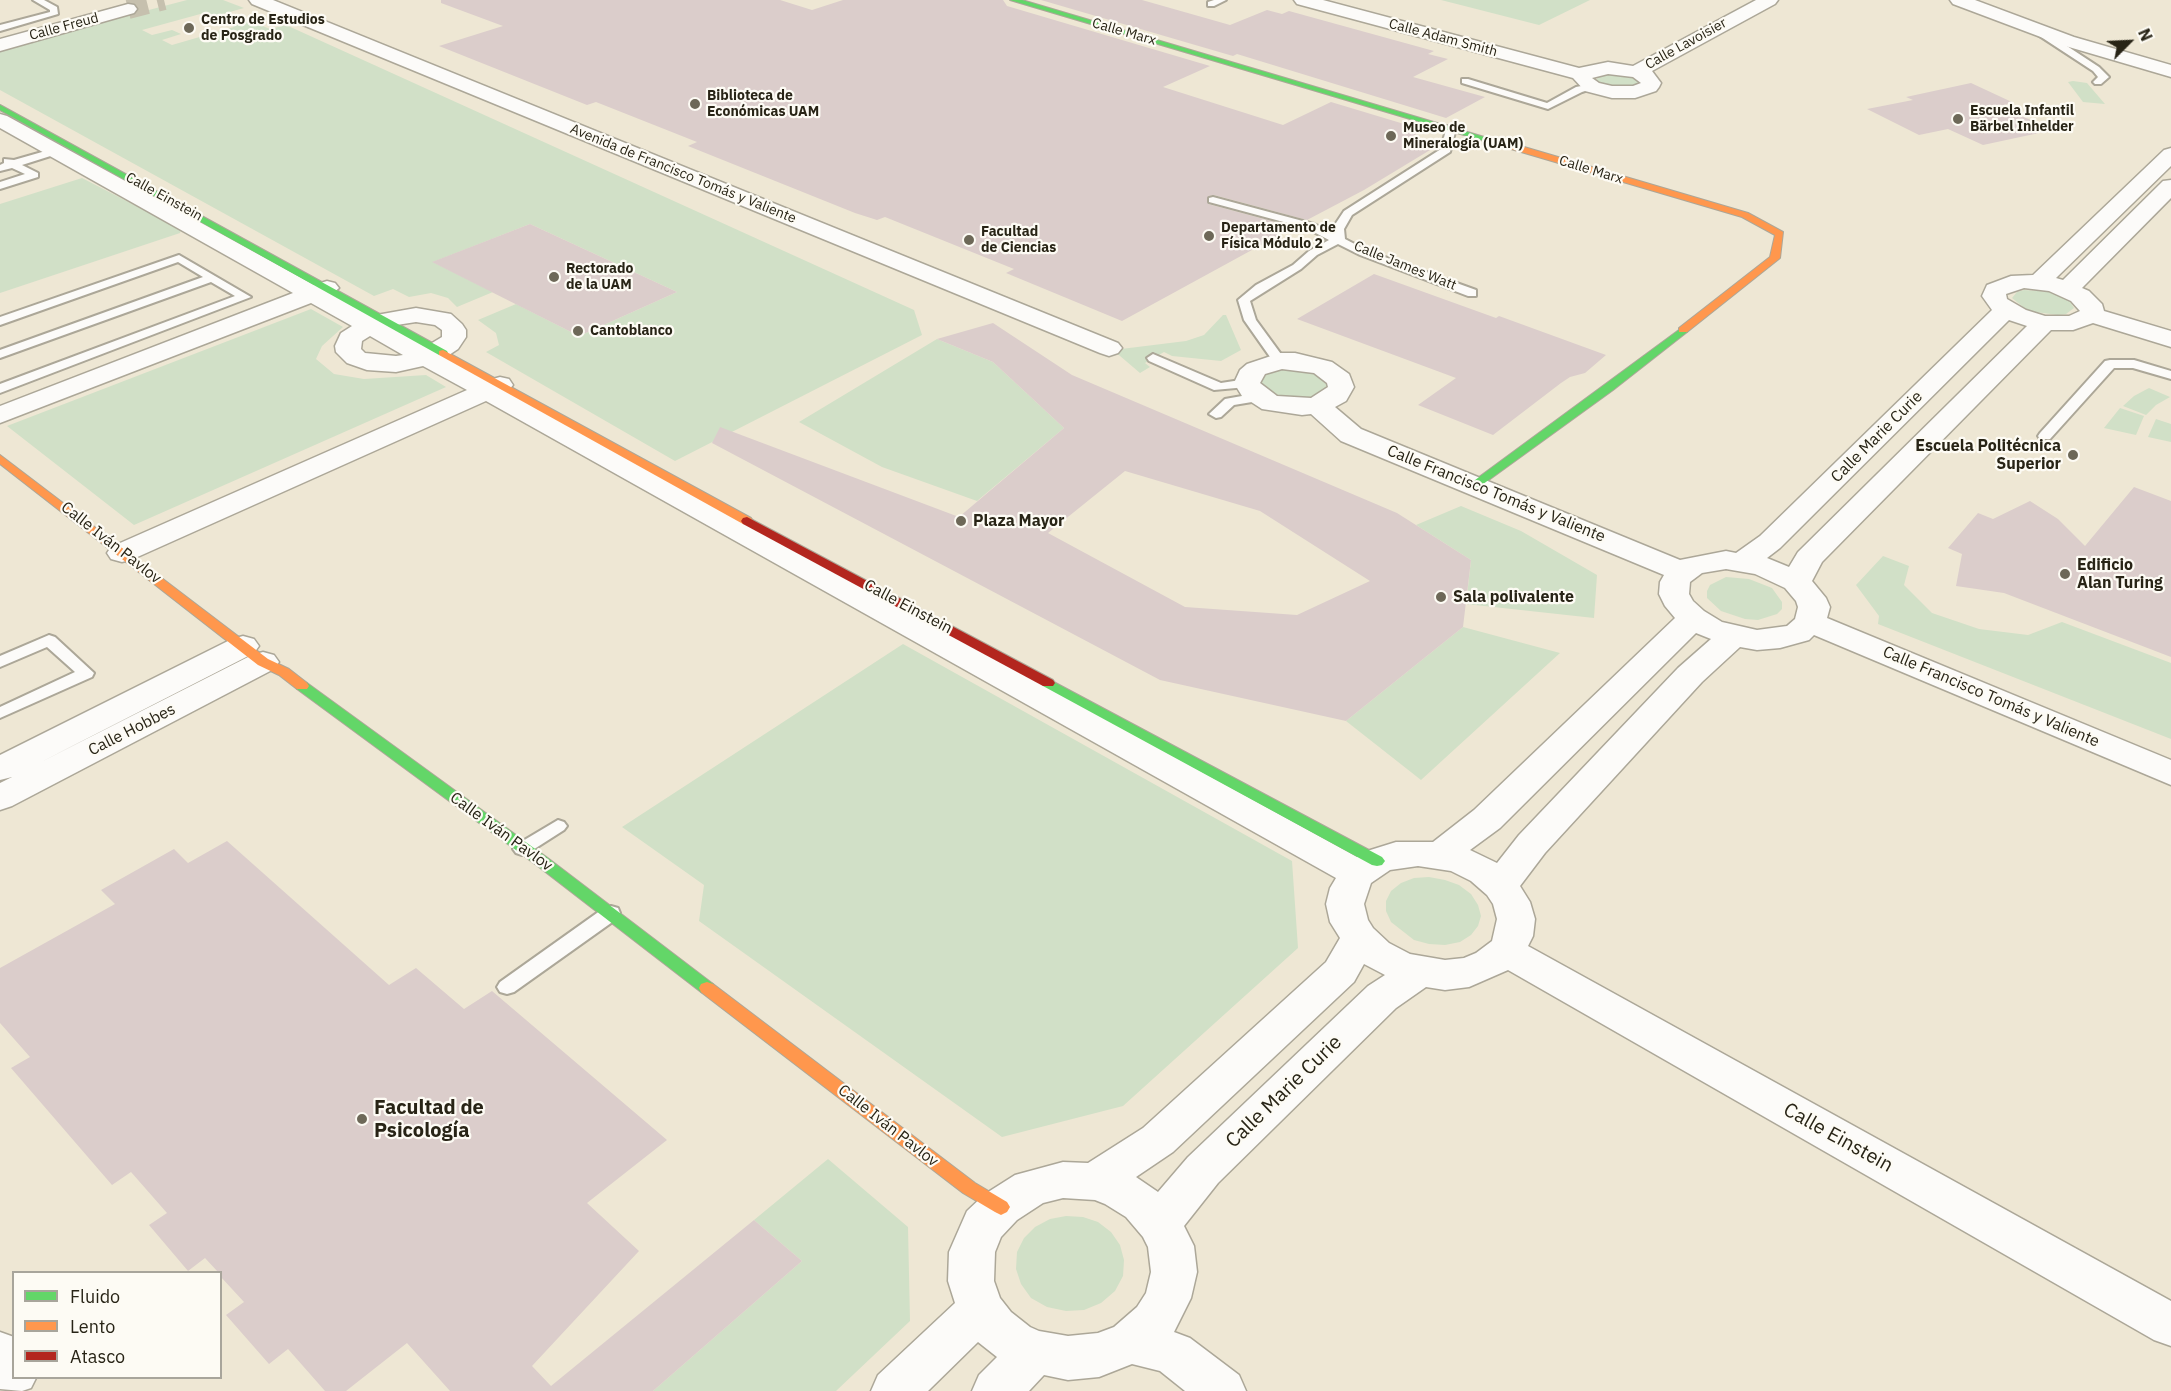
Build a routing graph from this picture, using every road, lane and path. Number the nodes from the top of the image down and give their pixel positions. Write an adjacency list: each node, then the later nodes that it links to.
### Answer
1 (37, 0): 12 (lane)
2 (258, 0): 46 (street, Avenida de Francisco Tomás y Valiente)
3 (1014, 0): 23 (street, Calle Marx)
4 (1222, 0): 10 (lane)
5 (1303, 0): 18 (street, Calle Adam Smith)
6 (1344, 0): 18 (street, Calle Adam Smith)
7 (1740, 0): 18 (street, Calle Lavoisier)
8 (1769, 0): 18 (street, Calle Lavoisier)
9 (1959, 0): 13 (street)
10 (1211, 4)
11 (128, 9): 14 (street, Calle Freud)
12 (2, 26)
13 (2034, 29): 15 (street); 16 (lane)
14 (0, 45)
15 (2107, 53): 16 (lane); 17 (street)
16 (2090, 64): 20 (lane)
17 (2171, 69)
18 (1605, 74): 19 (lane)
19 (1466, 81)
20 (2098, 82)
21 (0, 107): 36 (street, Calle Einstein)
22 (0, 120): 24 (street, Calle Einstein)
23 (1451, 128): 32 (lane, Calle James Watt); 60 (street, Calle Marx)
24 (56, 151): 27 (lane); 36 (street, Calle Einstein)
25 (2171, 154): 34 (street)
26 (0, 156): 27 (lane)
27 (14, 164): 28 (lane); 29 (lane)
28 (0, 168)
29 (0, 186)
30 (2171, 186): 35 (street)
31 (1213, 200): 32 (lane, Calle James Watt)
32 (1339, 239): 37 (lane, Calle James Watt); 50 (lane, Calle James Watt)
33 (212, 278): 38 (lane); 42 (lane); 47 (lane)
34 (2039, 282): 35 (street); 39 (street)
35 (2067, 290): 41 (street)
36 (321, 291): 40 (street); 43 (street, Calle Einstein)
37 (1472, 293)
38 (245, 297): 40 (lane); 53 (lane)
39 (2006, 310): 44 (street); 62 (street, Calle Marie Curie)
40 (271, 311): 57 (street)
41 (2091, 315): 44 (street); 45 (street)
42 (0, 321)
43 (377, 322): 48 (street, Calle Einstein); 48 (street)
44 (2044, 323): 64 (street)
45 (2171, 339)
46 (1109, 348)
47 (0, 354)
48 (434, 354): 52 (street, Calle Einstein)
49 (1153, 358): 54 (lane)
50 (1280, 361): 54 (street); 55 (street)
51 (2171, 375): 58 (lane)
52 (493, 388): 61 (street); 77 (street, Calle Einstein)
53 (0, 389)
54 (1253, 390): 55 (street); 56 (lane)
55 (1317, 405): 60 (street, Calle Francisco Tomás y Valiente)
56 (1216, 414)
57 (0, 415)
58 (2045, 436)
59 (0, 459): 61 (street, Calle Iván Pavlov)
60 (1475, 486): 63 (street, Calle Francisco Tomás y Valiente)
61 (122, 553): 68 (street, Calle Iván Pavlov)
62 (1744, 561): 63 (street); 64 (street)
63 (1682, 572): 65 (street)
64 (1796, 582): 66 (street)
65 (1693, 618): 67 (street); 76 (street)
66 (1810, 623): 67 (street); 72 (street, Calle Francisco Tomás y Valiente)
67 (1733, 636): 78 (street)
68 (253, 654): 71 (street, Calle Hobbes); 73 (street, Calle Hobbes); 75 (street, Calle Iván Pavlov)
69 (0, 662): 70 (lane)
70 (0, 713)
71 (0, 769)
72 (2171, 773)
73 (0, 798)
74 (558, 826): 75 (lane)
75 (522, 849): 79 (street, Calle Iván Pavlov)
76 (1440, 855): 77 (street); 78 (street)
77 (1368, 867): 80 (street)
78 (1500, 885): 81 (street)
79 (610, 913): 83 (lane); 85 (street, Calle Iván Pavlov)
80 (1359, 938): 82 (street); 84 (street)
81 (1506, 951): 82 (street); 88 (street, Calle Einstein)
82 (1419, 972): 86 (street, Calle Marie Curie)
83 (507, 987)
84 (1095, 1182): 85 (street); 86 (street)
85 (1001, 1207): 87 (street)
86 (1159, 1223): 89 (street)
87 (980, 1309): 90 (street); 93 (street)
88 (2171, 1324)
89 (1131, 1342): 90 (street); 95 (street)
90 (1035, 1352): 94 (street)
91 (0, 1354): 92 (street)
92 (12, 1369)
93 (895, 1391)
94 (996, 1391)
95 (1222, 1391)

